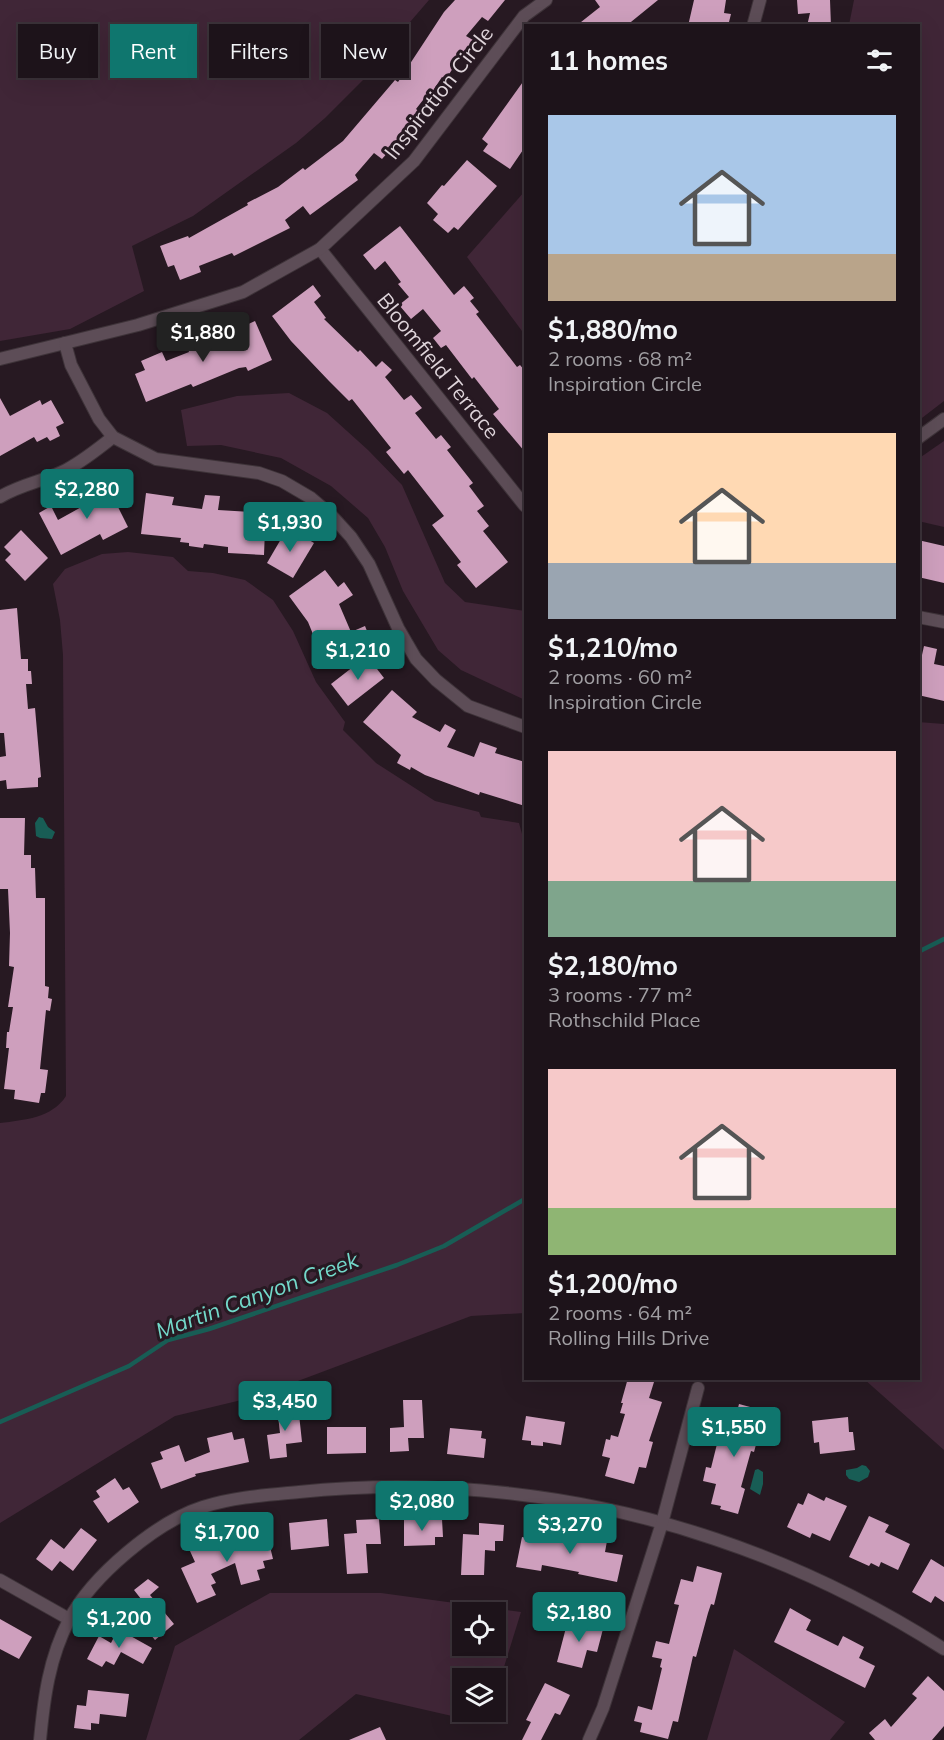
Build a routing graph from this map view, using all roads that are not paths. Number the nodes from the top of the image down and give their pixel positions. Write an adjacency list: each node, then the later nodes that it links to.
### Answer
1 (546, 0): 4 (street, Inspiration Circle)
2 (760, 0): 3 (street)
3 (754, 24)
4 (320, 249): 5 (street, Inspiration Circle); 11 (street, Bloomfield Terrace)
5 (65, 343): 6 (street, Inspiration Circle); 8 (street)
6 (0, 359)
7 (944, 419): 9 (street)
8 (113, 437): 10 (street); 14 (street)
9 (920, 437)
10 (0, 496)
11 (524, 505)
12 (920, 617): 13 (street)
13 (944, 622)
14 (524, 727)
15 (698, 1388): 16 (street)
16 (662, 1523): 18 (street); 19 (street); 21 (street)
17 (0, 1580): 18 (street)
18 (69, 1619): 20 (street)
19 (944, 1649)
20 (40, 1740)
21 (589, 1740)

